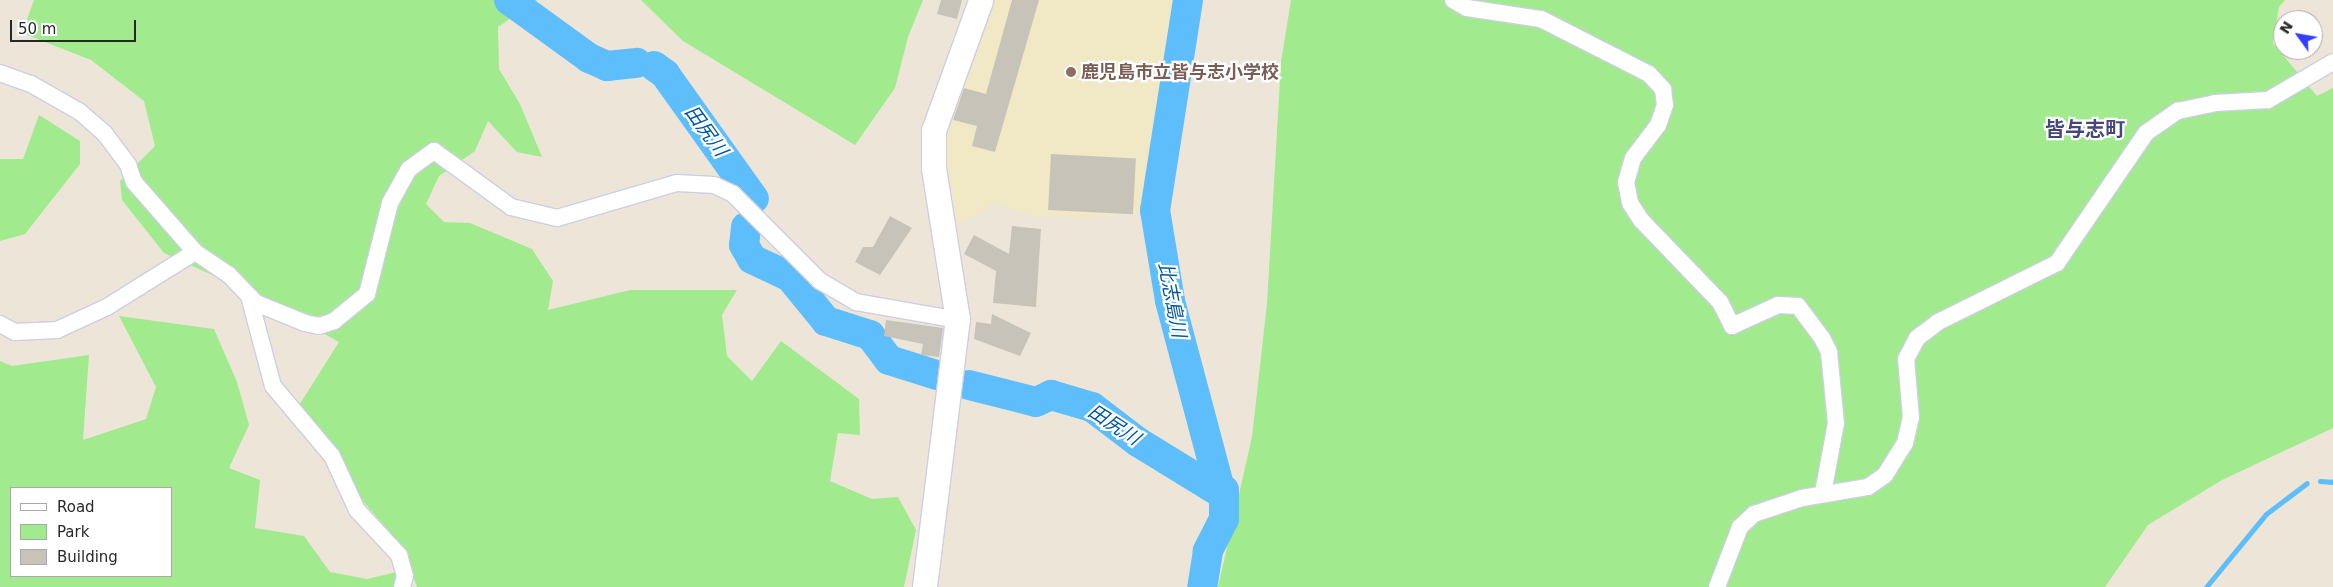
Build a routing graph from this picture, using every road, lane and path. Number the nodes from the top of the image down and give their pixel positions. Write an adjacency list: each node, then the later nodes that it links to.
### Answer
1 (981, 0): 7 (street)
2 (1453, 0): 9 (street)
3 (2333, 62): 9 (street)
4 (0, 73): 5 (street)
5 (195, 252): 6 (street); 8 (street)
6 (249, 296): 7 (street); 10 (street)
7 (958, 320): 11 (street)
8 (0, 324)
9 (1823, 494): 12 (street)
10 (402, 587)
11 (925, 587)
12 (1717, 587)

